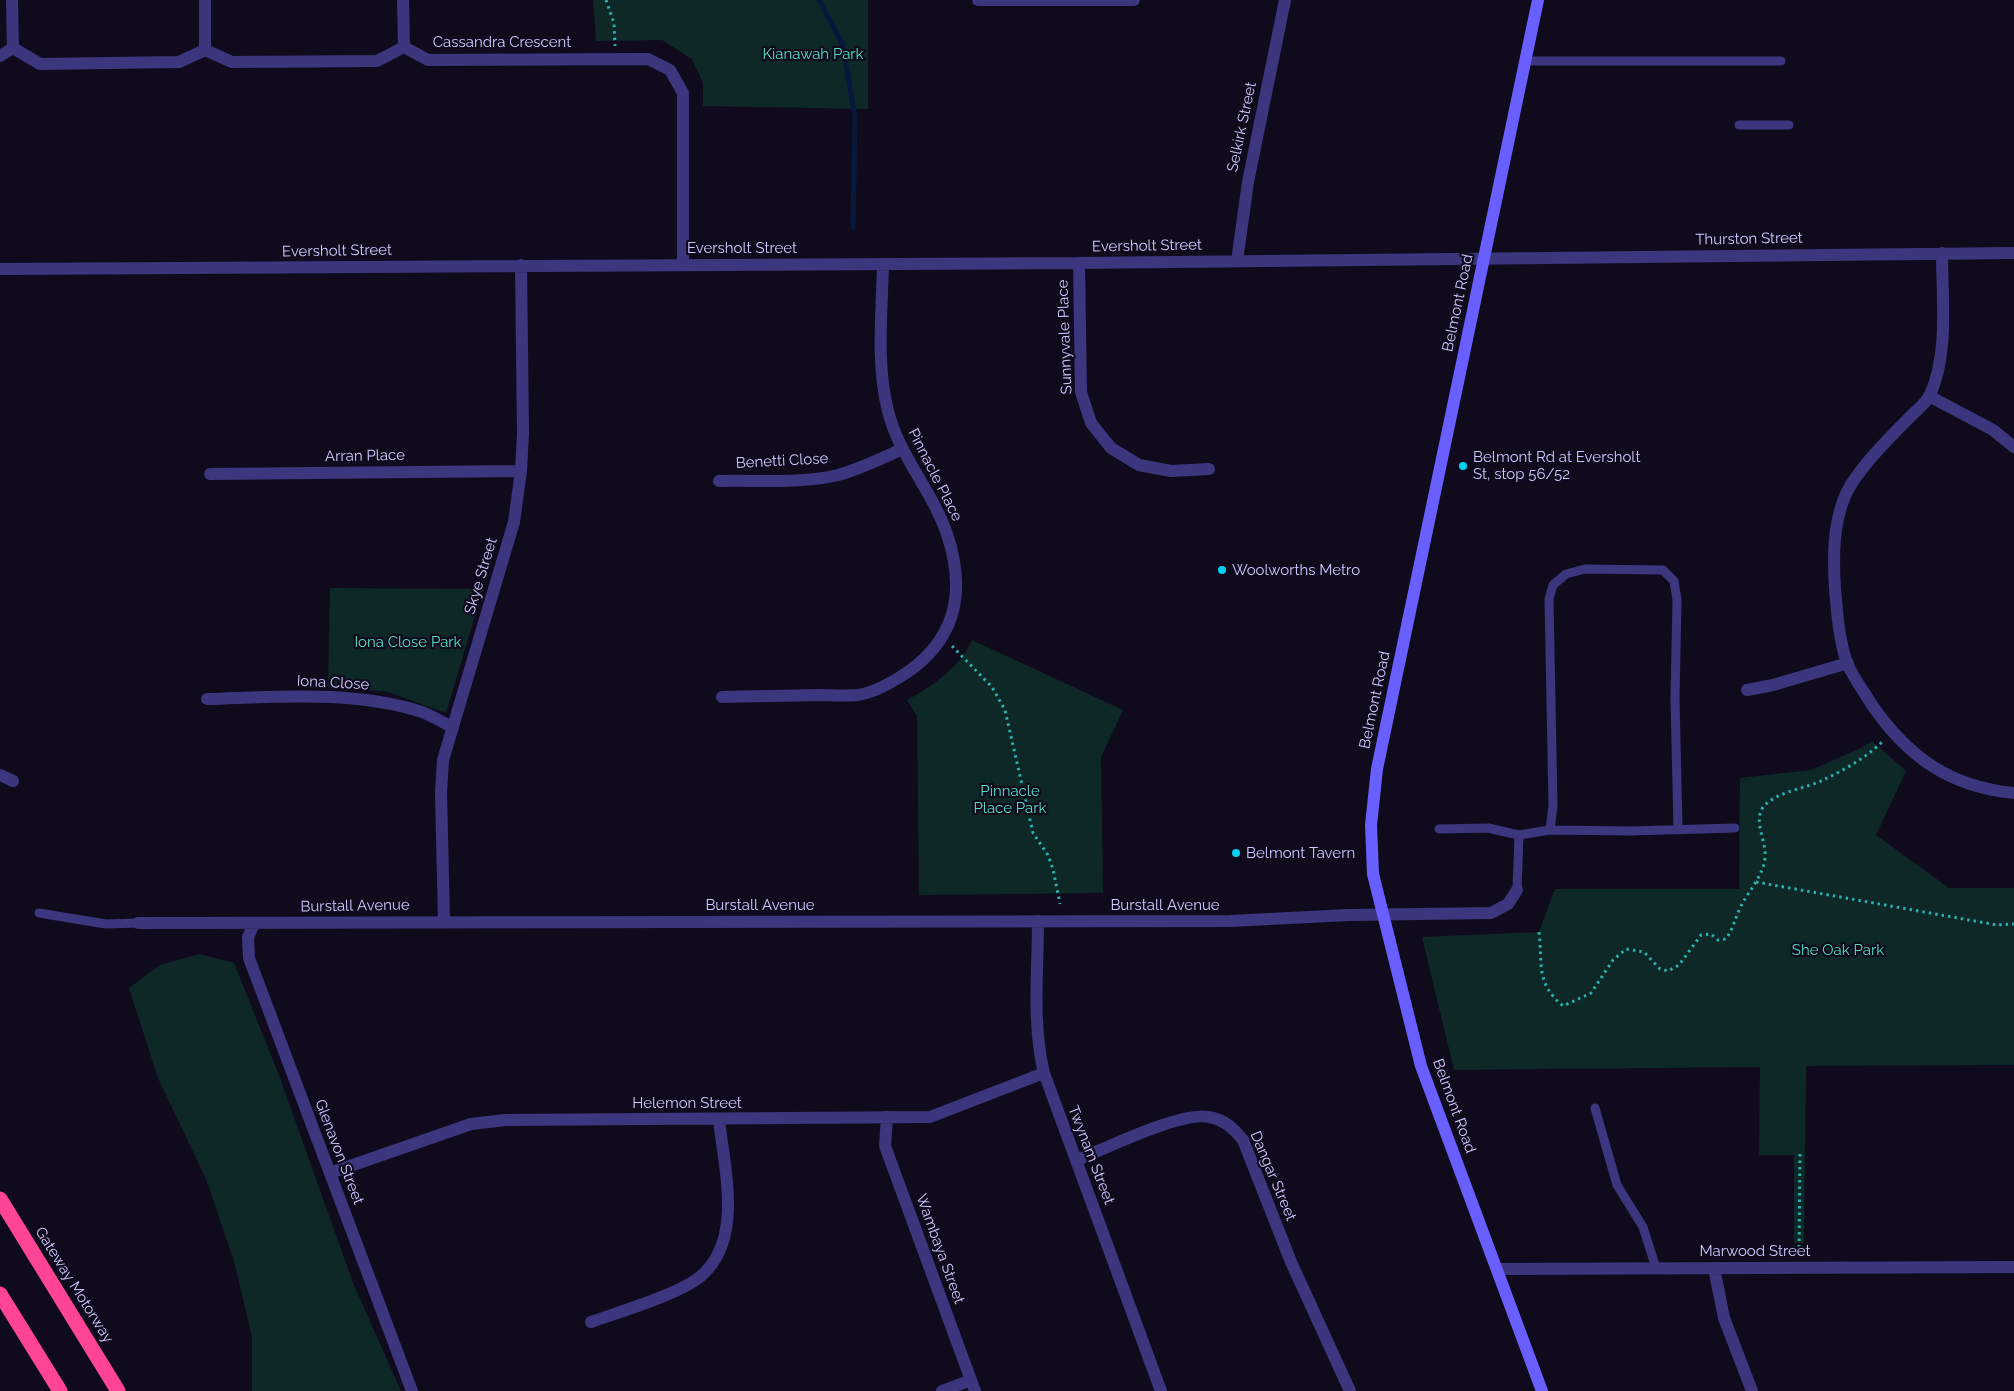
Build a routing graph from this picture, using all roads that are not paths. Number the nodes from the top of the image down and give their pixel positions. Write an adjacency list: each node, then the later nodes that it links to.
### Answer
1 (12, 0): 9 (street)
2 (205, 0): 10 (street)
3 (403, 0): 8 (street)
4 (978, 0): 5 (street)
5 (1134, 0)
6 (1285, 0): 19 (street, Selkirk Street)
7 (1538, 0): 12 (main road, Belmont Road)
8 (404, 47): 10 (street); 21 (street, Cassandra Crescent)
9 (13, 48): 10 (street); 11 (street)
10 (205, 50)
11 (0, 56)
12 (1525, 61): 13 (lane); 18 (main road, Belmont Road)
13 (1781, 61)
14 (1739, 124): 15 (lane)
15 (1789, 125)
16 (1942, 253): 17 (street, Thurston Street); 18 (street, Thurston Street); 25 (street)
17 (2014, 253)
18 (1484, 259): 19 (street, Eversholt Street); 47 (main road, Belmont Road)
19 (1237, 261): 20 (street, Eversholt Street)
20 (1079, 263): 22 (street, Eversholt Street); 28 (street, Sunnyvale Place)
21 (683, 264): 22 (street, Eversholt Street); 23 (street, Eversholt Street)
22 (883, 264): 27 (street, Pinnacle Place)
23 (521, 265): 24 (street, Eversholt Street); 29 (street, Skye Street)
24 (0, 269)
25 (1929, 396): 26 (street); 32 (street)
26 (2014, 446)
27 (902, 449): 31 (street, Benetti Close); 34 (street, Pinnacle Place)
28 (1209, 469)
29 (521, 471): 30 (street, Arran Place); 36 (street, Skye Street)
30 (210, 474)
31 (719, 481)
32 (1848, 663): 33 (street); 39 (street)
33 (1747, 690)
34 (722, 697)
35 (207, 699): 36 (street, Iona Close)
36 (453, 728): 49 (street, Skye Street)
37 (0, 775): 38 (street)
38 (13, 781)
39 (2014, 792)
40 (1735, 828): 42 (lane)
41 (1438, 829): 44 (lane)
42 (1678, 829): 43 (lane); 43 (lane)
43 (1550, 830): 44 (lane)
44 (1519, 834): 45 (lane)
45 (1517, 890): 47 (street, Burstall Avenue)
46 (39, 913): 50 (lane)
47 (1382, 915): 48 (street, Burstall Avenue); 62 (main road, Belmont Road)
48 (1038, 921): 49 (street, Burstall Avenue); 52 (street, Twynam Street)
49 (444, 922): 51 (street, Burstall Avenue)
50 (138, 923): 51 (street, Burstall Avenue)
51 (254, 924): 57 (street, Glenavon Street)
52 (1044, 1073): 54 (street, Helemon Street); 56 (street, Twynam Street)
53 (1595, 1108): 60 (lane)
54 (887, 1117): 55 (street, Helemon Street); 65 (street, Wambaya Street)
55 (719, 1120): 57 (street, Helemon Street); 64 (street)
56 (1077, 1160): 70 (street, Twynam Street); 71 (street, Dangar Street)
57 (330, 1173): 68 (street, Glenavon Street)
58 (0, 1199): 67 (highway, Gateway Motorway)
59 (2014, 1267): 61 (street, Marwood Street)
60 (1656, 1268): 61 (street, Marwood Street); 62 (street, Marwood Street)
61 (1714, 1268): 73 (street)
62 (1497, 1269): 72 (main road, Belmont Road)
63 (0, 1294): 66 (highway)
64 (591, 1322)
65 (973, 1385): 69 (street)
66 (60, 1391)
67 (118, 1391)
68 (412, 1391)
69 (942, 1391)
70 (1162, 1391)
71 (1350, 1391)
72 (1542, 1391)
73 (1752, 1391)

